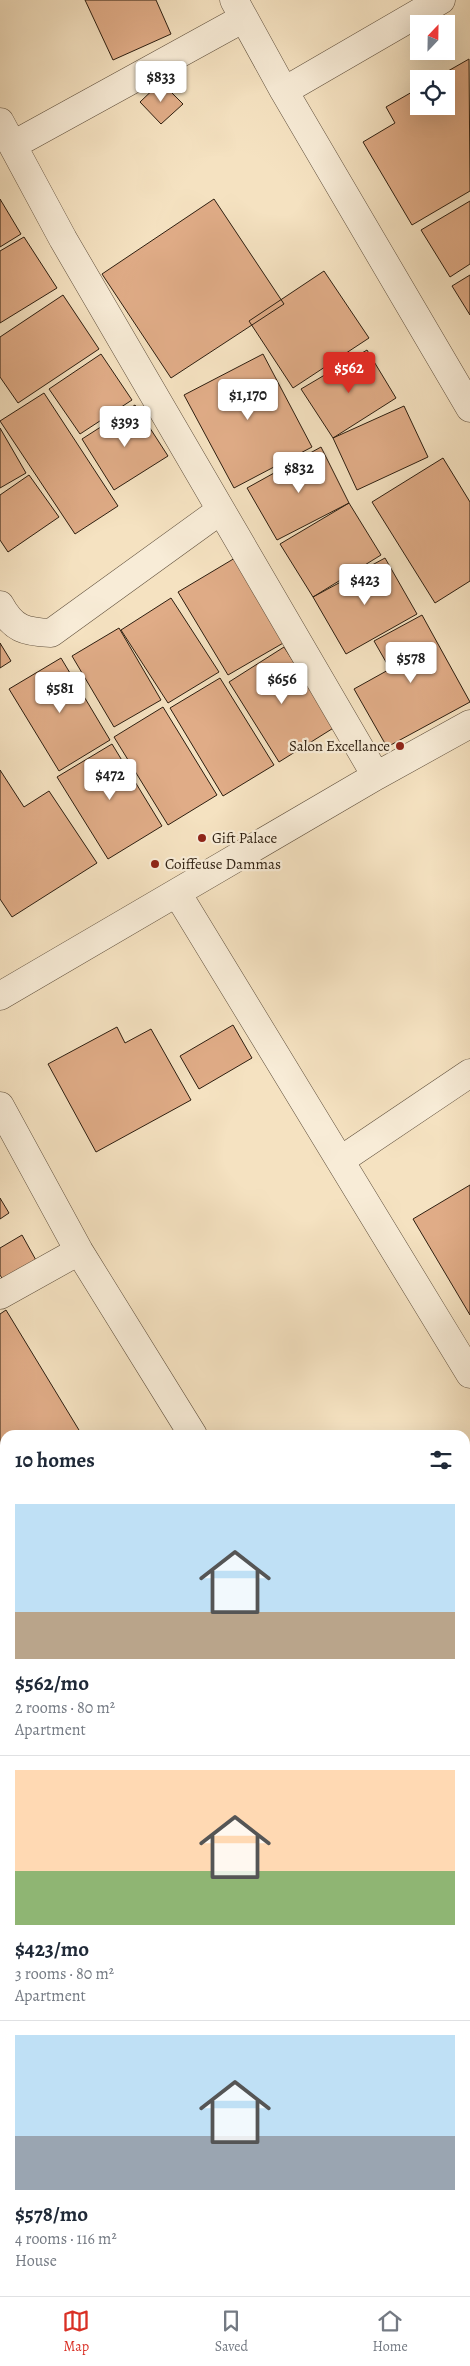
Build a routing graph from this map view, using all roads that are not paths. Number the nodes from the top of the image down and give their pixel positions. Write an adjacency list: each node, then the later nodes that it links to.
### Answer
1 (441, 0): 3 (street)
2 (239, 9): 3 (street); 4 (street)
3 (284, 91): 5 (street)
4 (6, 134): 6 (street)
5 (470, 408)
6 (221, 510): 7 (street); 9 (street)
7 (0, 605)
8 (470, 724): 9 (street)
9 (376, 776): 10 (street)
10 (177, 893): 11 (street); 14 (street)
11 (0, 996)
12 (470, 1073): 14 (street)
13 (0, 1106): 15 (street)
14 (341, 1160): 17 (street)
15 (79, 1251): 16 (street); 18 (street)
16 (0, 1295)
17 (470, 1374)
18 (190, 1430)

